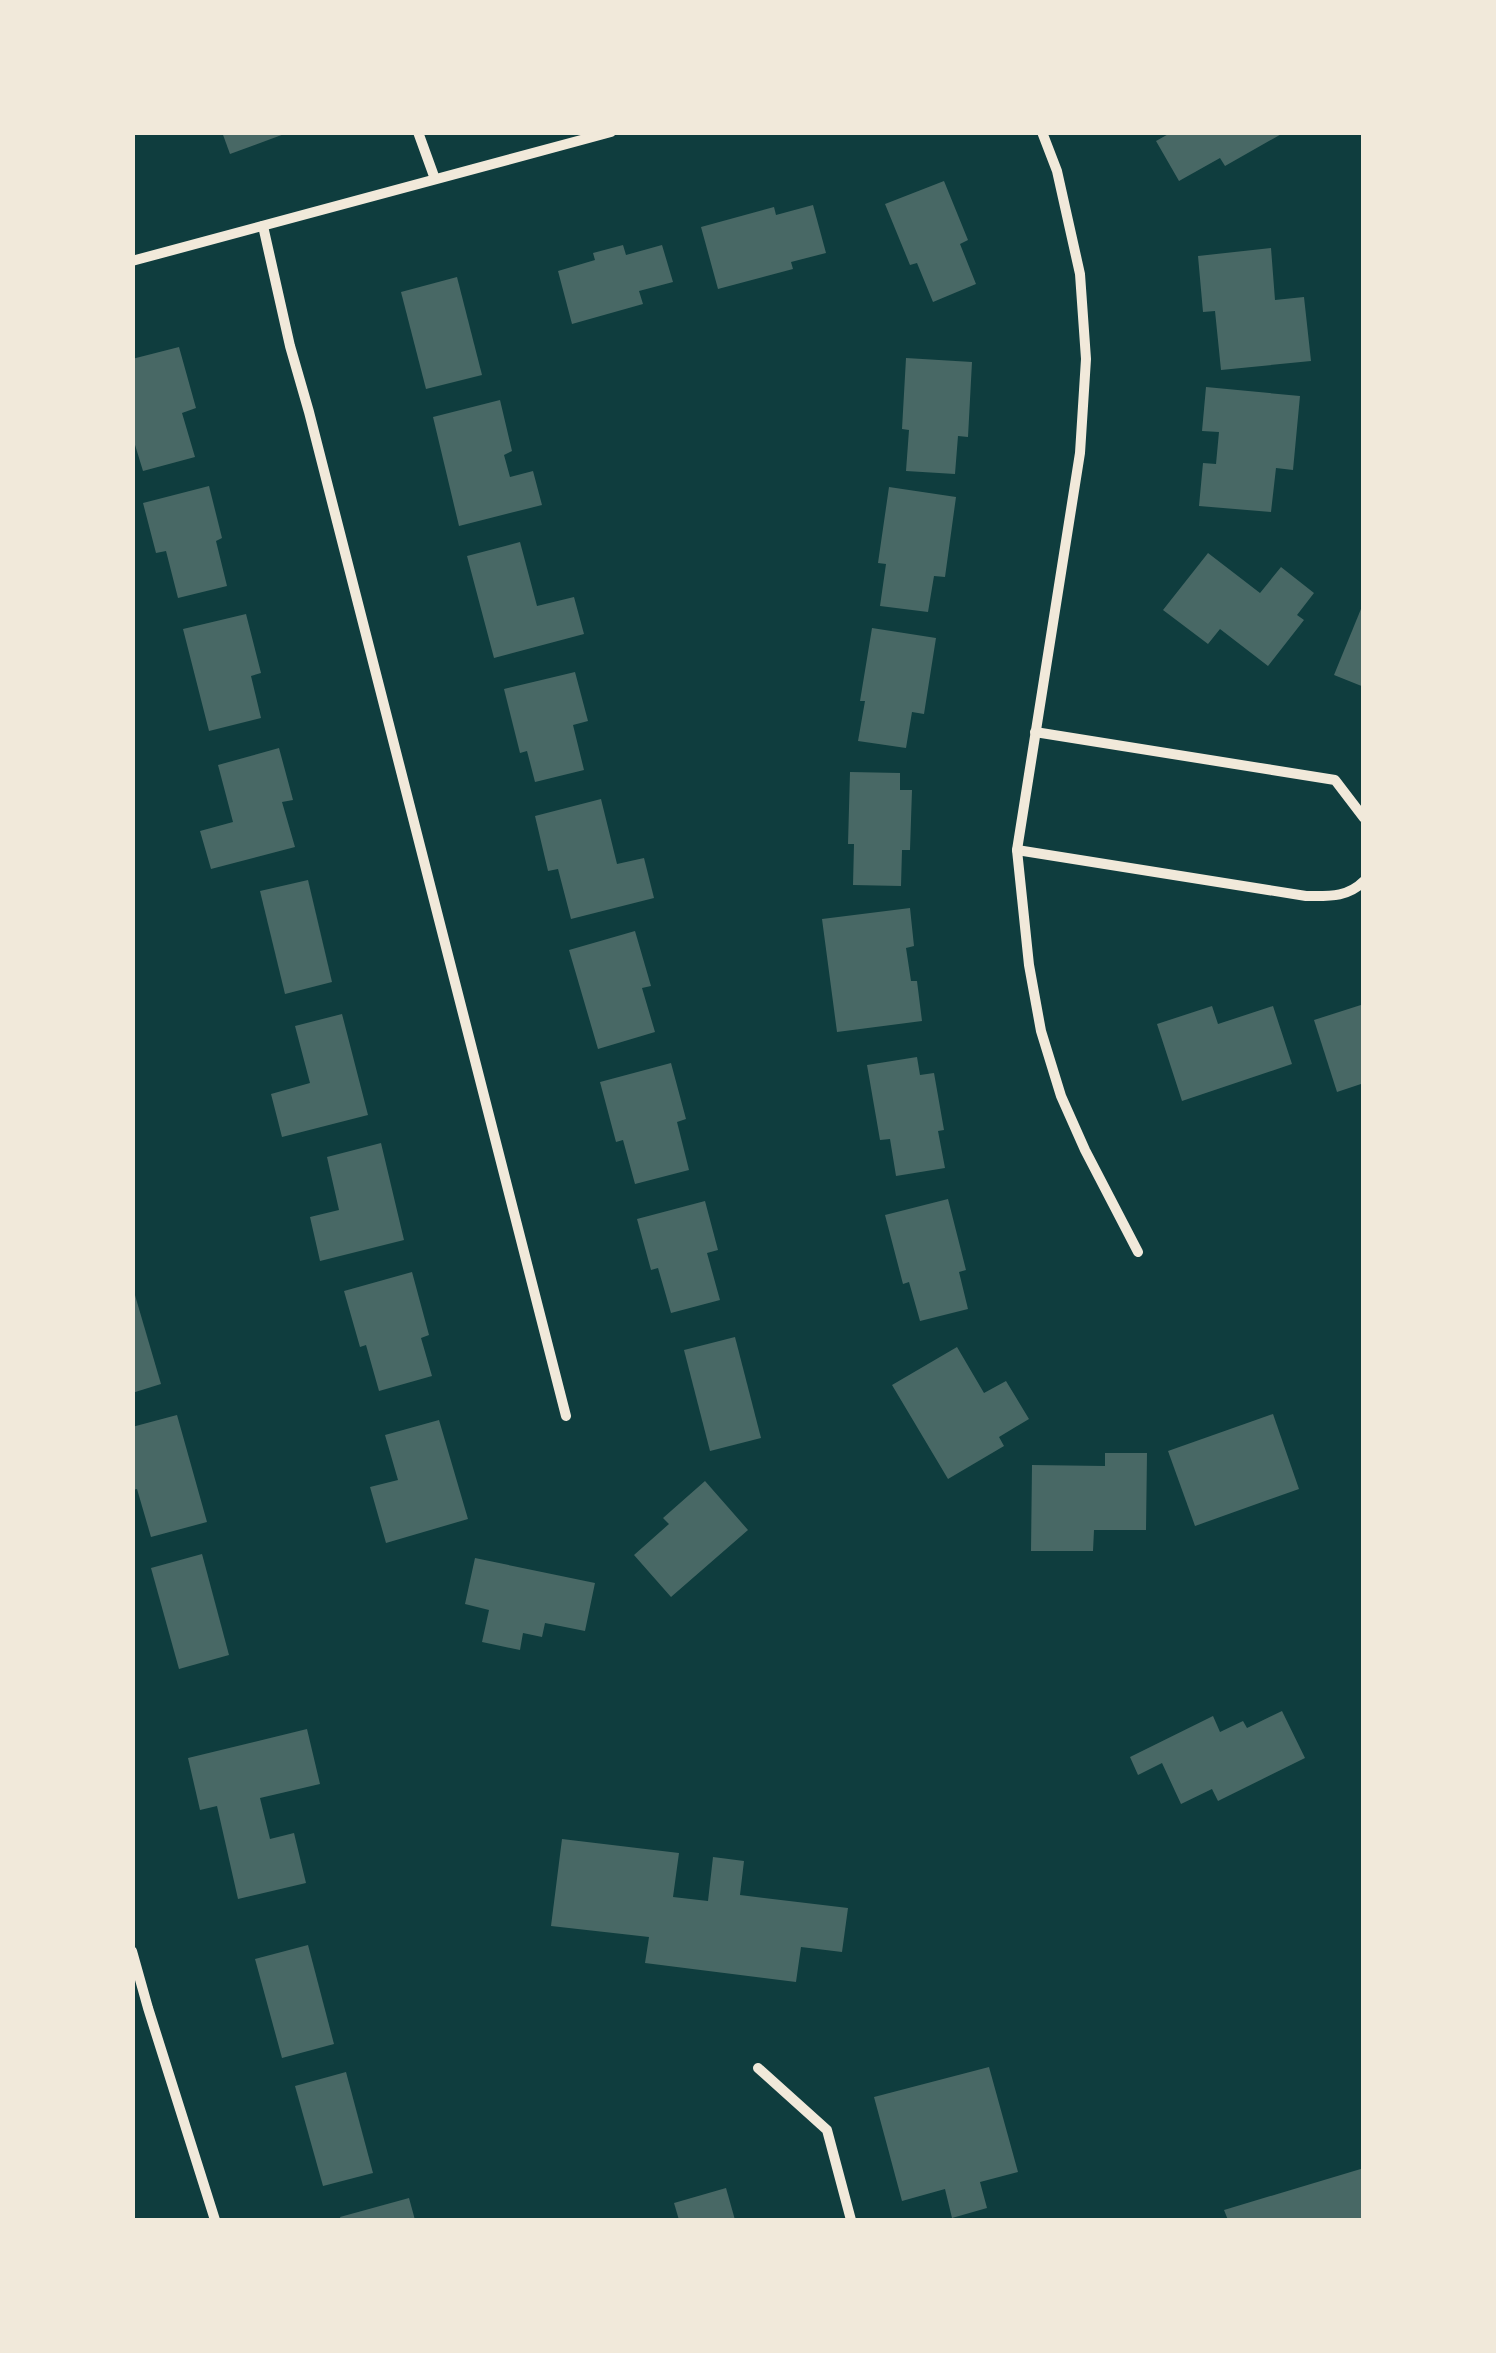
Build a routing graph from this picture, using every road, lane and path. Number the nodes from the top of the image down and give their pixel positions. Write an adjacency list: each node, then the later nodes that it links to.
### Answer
1 (418, 132): 4 (street)
2 (611, 132): 4 (street)
3 (1042, 132): 7 (street)
4 (435, 179): 5 (street)
5 (263, 226): 6 (street); 12 (street)
6 (132, 261)
7 (1035, 732): 8 (street); 9 (street)
8 (1364, 818)
9 (1017, 850): 10 (street); 11 (street)
10 (1364, 881)
11 (1138, 1252)
12 (566, 1416)
13 (132, 1951): 15 (street)
14 (758, 2068): 16 (street)
15 (215, 2220)
16 (851, 2220)

